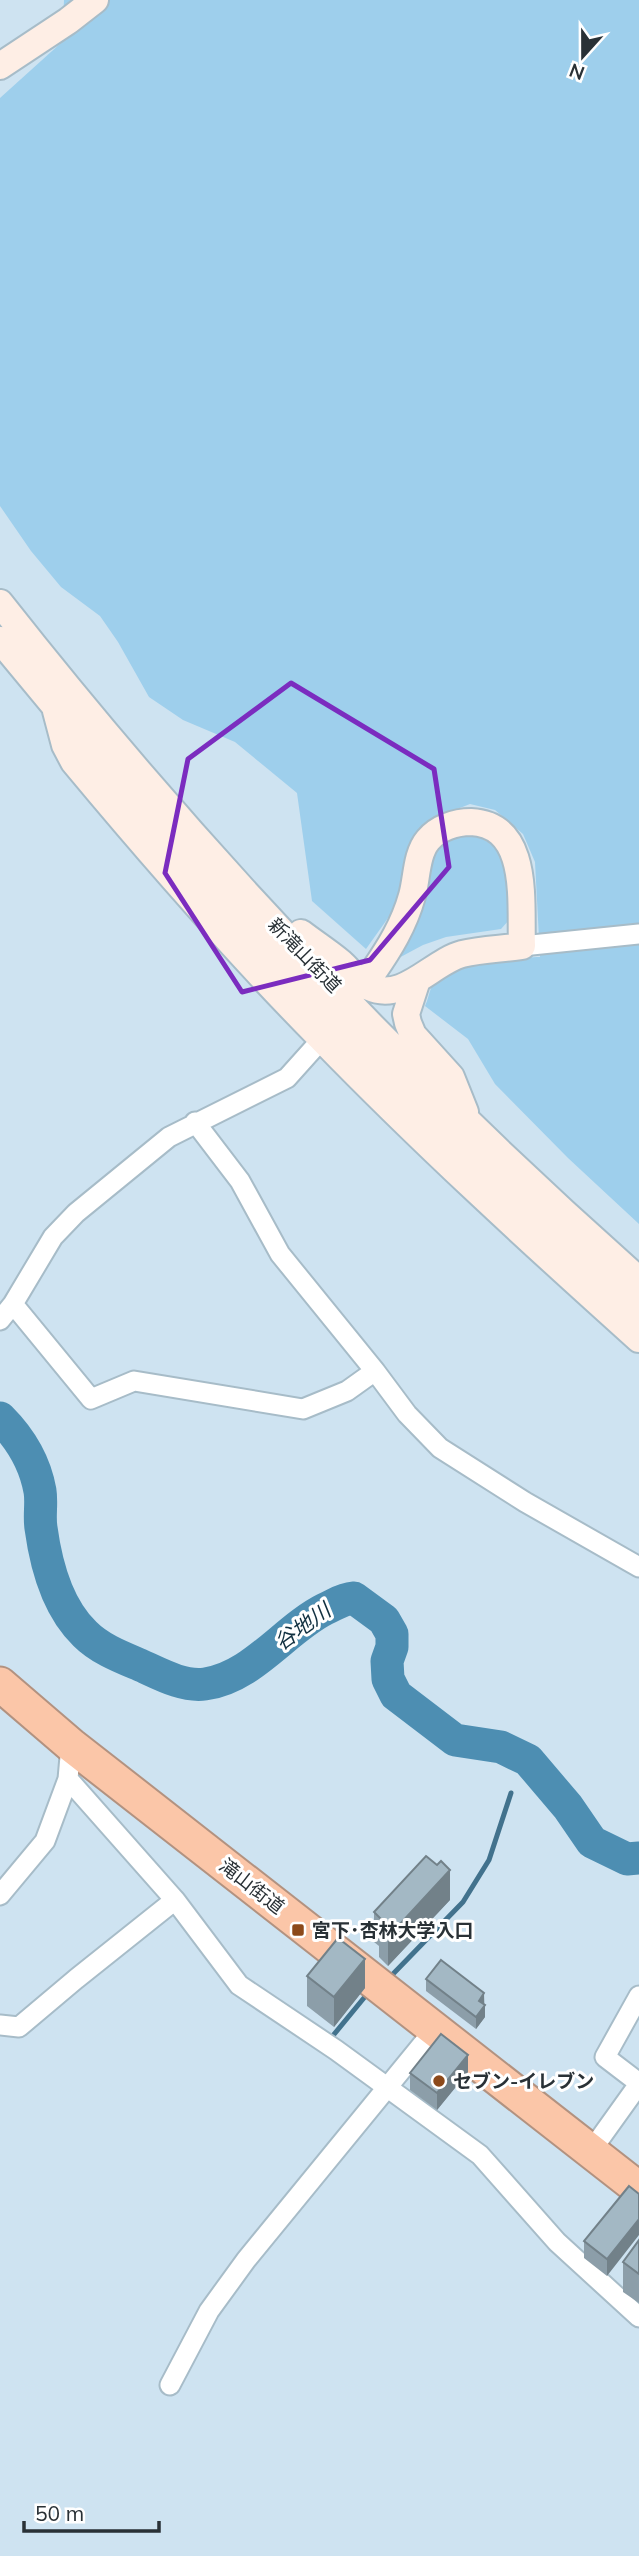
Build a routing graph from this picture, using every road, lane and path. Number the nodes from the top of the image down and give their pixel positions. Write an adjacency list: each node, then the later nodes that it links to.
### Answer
1 (95, 0): 2 (main road)
2 (0, 66)
3 (0, 603): 6 (main road, 新滝山街道)
4 (4, 646): 5 (main road, 新滝山街道)
5 (53, 702): 11 (main road); 16 (main road, 新滝山街道)
6 (240, 888): 10 (main road); 13 (main road, 新滝山街道)
7 (639, 934): 8 (street)
8 (522, 946): 9 (main road); 10 (main road)
9 (373, 972)
10 (417, 980): 13 (main road)
11 (325, 1035): 12 (street); 18 (main road)
12 (195, 1122): 15 (street); 19 (street)
13 (470, 1123): 14 (main road, 新滝山街道)
14 (639, 1280)
15 (13, 1304): 17 (street); 19 (street)
16 (639, 1310)
17 (0, 1320)
18 (639, 1339)
19 (375, 1371): 20 (street)
20 (639, 1567)
21 (0, 1684): 22 (highway, 滝山街道)
22 (71, 1745): 23 (street); 28 (highway, 滝山街道)
23 (68, 1779): 24 (street); 25 (street)
24 (0, 1895)
25 (175, 1900): 27 (street); 30 (street)
26 (639, 1996): 29 (street)
27 (0, 2025)
28 (435, 2029): 30 (street); 31 (highway, 滝山街道)
29 (639, 2083): 31 (street)
30 (386, 2087): 33 (street); 34 (street)
31 (591, 2151): 32 (highway, 滝山街道)
32 (639, 2189)
33 (639, 2317)
34 (170, 2385)

